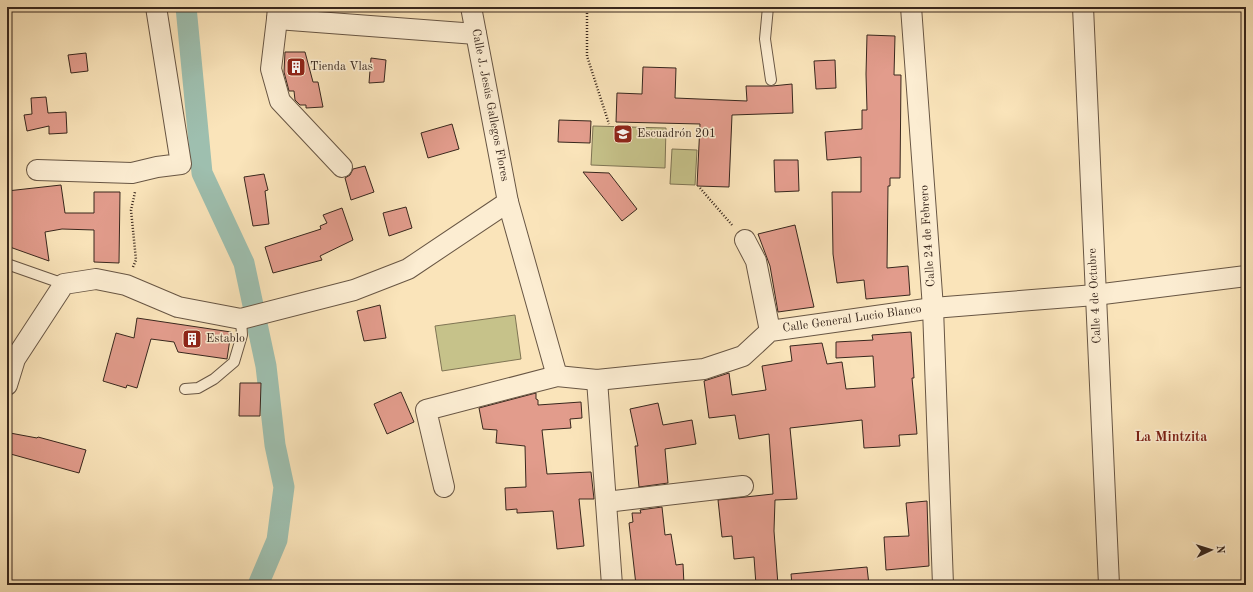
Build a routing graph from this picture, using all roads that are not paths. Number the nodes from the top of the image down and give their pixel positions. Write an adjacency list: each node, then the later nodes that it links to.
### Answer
1 (156, 7): 10 (street)
2 (471, 7): 7 (street, Calle J. Jesús Gallegos Flores)
3 (768, 7): 8 (lane)
4 (911, 7): 17 (street, Calle 24 de Febrero)
5 (1083, 7): 16 (street, Calle 4 de Octubre)
6 (277, 13): 7 (street); 9 (street)
7 (476, 34): 11 (street, Calle J. Jesús Gallegos Flores)
8 (771, 80)
9 (342, 167)
10 (37, 170)
11 (508, 202): 18 (street); 20 (street, Calle J. Jesús Gallegos Flores)
12 (745, 240): 19 (street)
13 (7, 264): 15 (lane)
14 (1246, 276): 16 (street, Calle General Lucio Blanco)
15 (64, 284): 18 (street); 22 (street)
16 (1094, 295): 17 (street, Calle General Lucio Blanco); 29 (street, Calle 4 de Octubre)
17 (933, 308): 19 (street, Calle General Lucio Blanco); 28 (street, Calle 24 de Febrero)
18 (249, 317): 23 (lane)
19 (770, 331): 21 (street, Calle General Lucio Blanco)
20 (557, 376): 21 (street, Calle General Lucio Blanco); 25 (street, Calle General Lucio Blanco)
21 (597, 380): 26 (street)
22 (7, 385)
23 (185, 389)
24 (743, 486): 26 (street)
25 (444, 487)
26 (606, 502): 27 (street)
27 (612, 585)
28 (943, 585)
29 (1109, 585)

